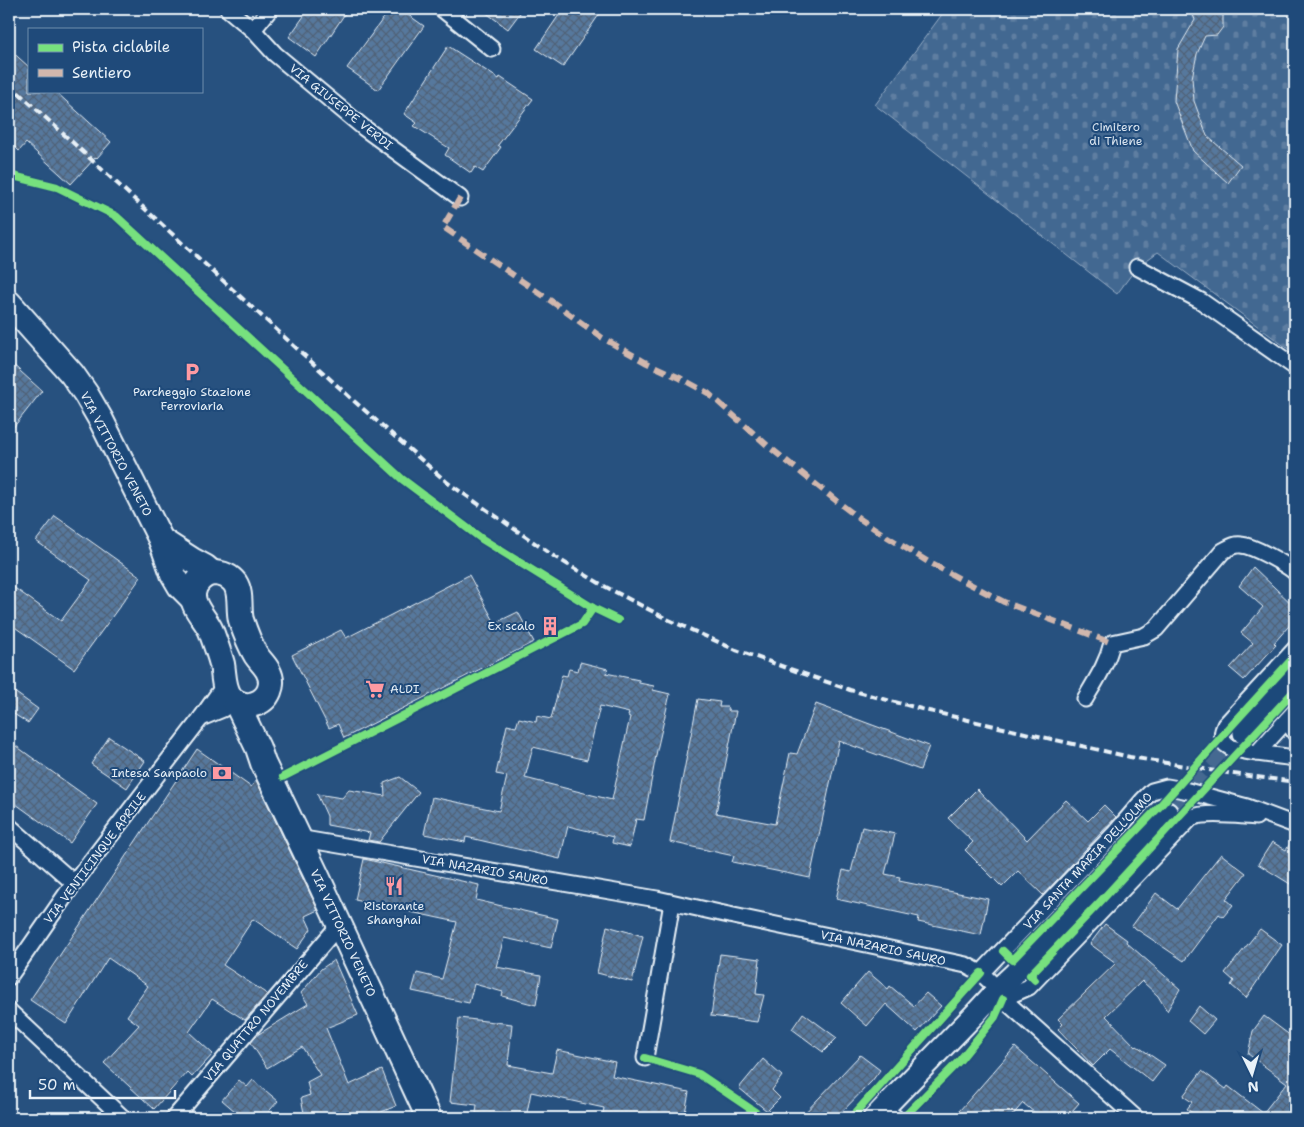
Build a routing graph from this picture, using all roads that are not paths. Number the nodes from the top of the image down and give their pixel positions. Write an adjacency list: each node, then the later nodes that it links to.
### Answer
1 (228, 9): 4 (street, VIA GIUSEPPE VERDI)
2 (270, 9): 4 (street)
3 (442, 9): 5 (street)
4 (253, 30): 6 (street, VIA GIUSEPPE VERDI)
5 (492, 49)
6 (460, 198)
7 (1138, 267): 9 (street)
8 (9, 303): 10 (main road, VIA VITTORIO VENETO)
9 (1295, 367)
10 (161, 540): 12 (main road); 13 (main road, VIA VITTORIO VENETO)
11 (1295, 572): 18 (street)
12 (212, 573): 13 (main road); 16 (main road)
13 (193, 599): 17 (main road, VIA VITTORIO VENETO)
14 (1295, 649): 22 (street)
15 (1295, 678): 20 (main road)
16 (268, 694): 17 (main road); 21 (main road)
17 (232, 695): 21 (main road, VIA VITTORIO VENETO); 30 (street, VIA VENTICINQUE APRILE)
18 (1085, 699)
19 (1293, 721): 22 (street)
20 (1244, 733)
21 (258, 748): 29 (main road, VIA VITTORIO VENETO)
22 (1257, 753): 23 (street)
23 (1295, 758)
24 (1184, 790): 26 (street); 28 (street, VIA SANTA MARIA DELL'OLMO); 33 (street, VIA SANTA MARIA DELL'OLMO)
25 (1166, 813): 35 (main road, VIA SANTA MARIA DELL'OLMO)
26 (1191, 818): 28 (street, VIA SANTA MARIA DELL'OLMO); 35 (street, VIA SANTA MARIA DELL'OLMO)
27 (9, 826): 30 (street)
28 (1295, 826)
29 (298, 838): 31 (street, VIA NAZARIO SAURO); 32 (main road, VIA VITTORIO VENETO)
30 (74, 883): 34 (street, VIA VENTICINQUE APRILE)
31 (672, 902): 33 (street, VIA NAZARIO SAURO); 37 (street)
32 (339, 925): 40 (street, VIA QUATTRO NOVEMBRE); 41 (main road, VIA VITTORIO VENETO)
33 (981, 973): 35 (street, VIA NAZARIO SAURO)
34 (9, 977)
35 (1001, 994): 38 (main road, VIA SANTA MARIA DELL'OLMO); 42 (street, VIA NAZARIO SAURO)
36 (9, 1012): 39 (street)
37 (645, 1058)
38 (884, 1115)
39 (123, 1118)
40 (174, 1118)
41 (429, 1118)
42 (1136, 1118)

